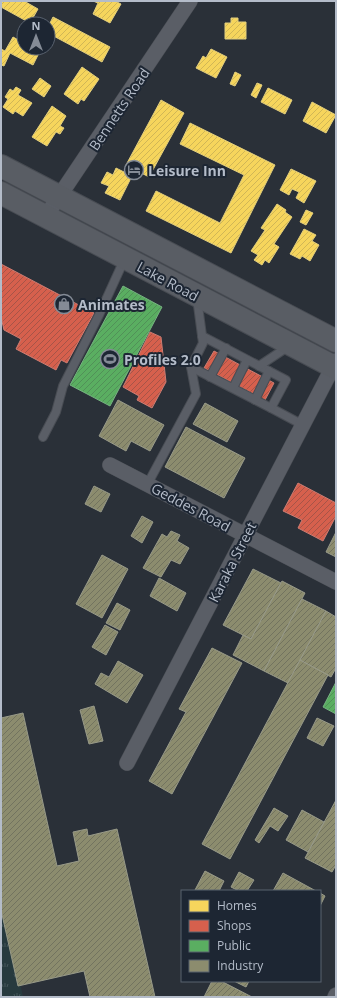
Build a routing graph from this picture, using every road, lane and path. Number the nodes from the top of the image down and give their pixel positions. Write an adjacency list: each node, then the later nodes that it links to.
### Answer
1 (190, 1): 4 (street, Bennetts Road)
2 (1, 166): 4 (main road, Lake Road)
3 (1, 192): 5 (main road, Lake Road)
4 (60, 196): 5 (street, Bennetts Road); 9 (main road, Lake Road)
5 (46, 216): 6 (main road, Lake Road)
6 (125, 258): 7 (main road, Lake Road); 22 (lane)
7 (196, 295): 8 (lane); 10 (main road, Lake Road)
8 (202, 336): 11 (lane); 15 (lane)
9 (336, 341)
10 (291, 345): 13 (main road, Lake Road); 14 (lane)
11 (226, 348): 12 (lane); 17 (lane)
12 (248, 360): 14 (lane); 18 (lane)
13 (335, 365): 21 (street, Karaka Street)
14 (259, 366): 16 (lane)
15 (191, 367): 17 (lane); 24 (lane)
16 (269, 371): 19 (lane); 20 (lane)
17 (210, 377): 18 (lane)
18 (233, 388): 19 (lane)
19 (255, 400): 20 (lane)
20 (271, 408): 21 (lane)
21 (303, 425): 25 (street, Karaka Street)
22 (43, 437)
23 (110, 465): 24 (street, Geddes Road)
24 (147, 485): 25 (street, Geddes Road)
25 (246, 536): 26 (street, Geddes Road); 27 (street, Karaka Street)
26 (336, 582)
27 (127, 764)

